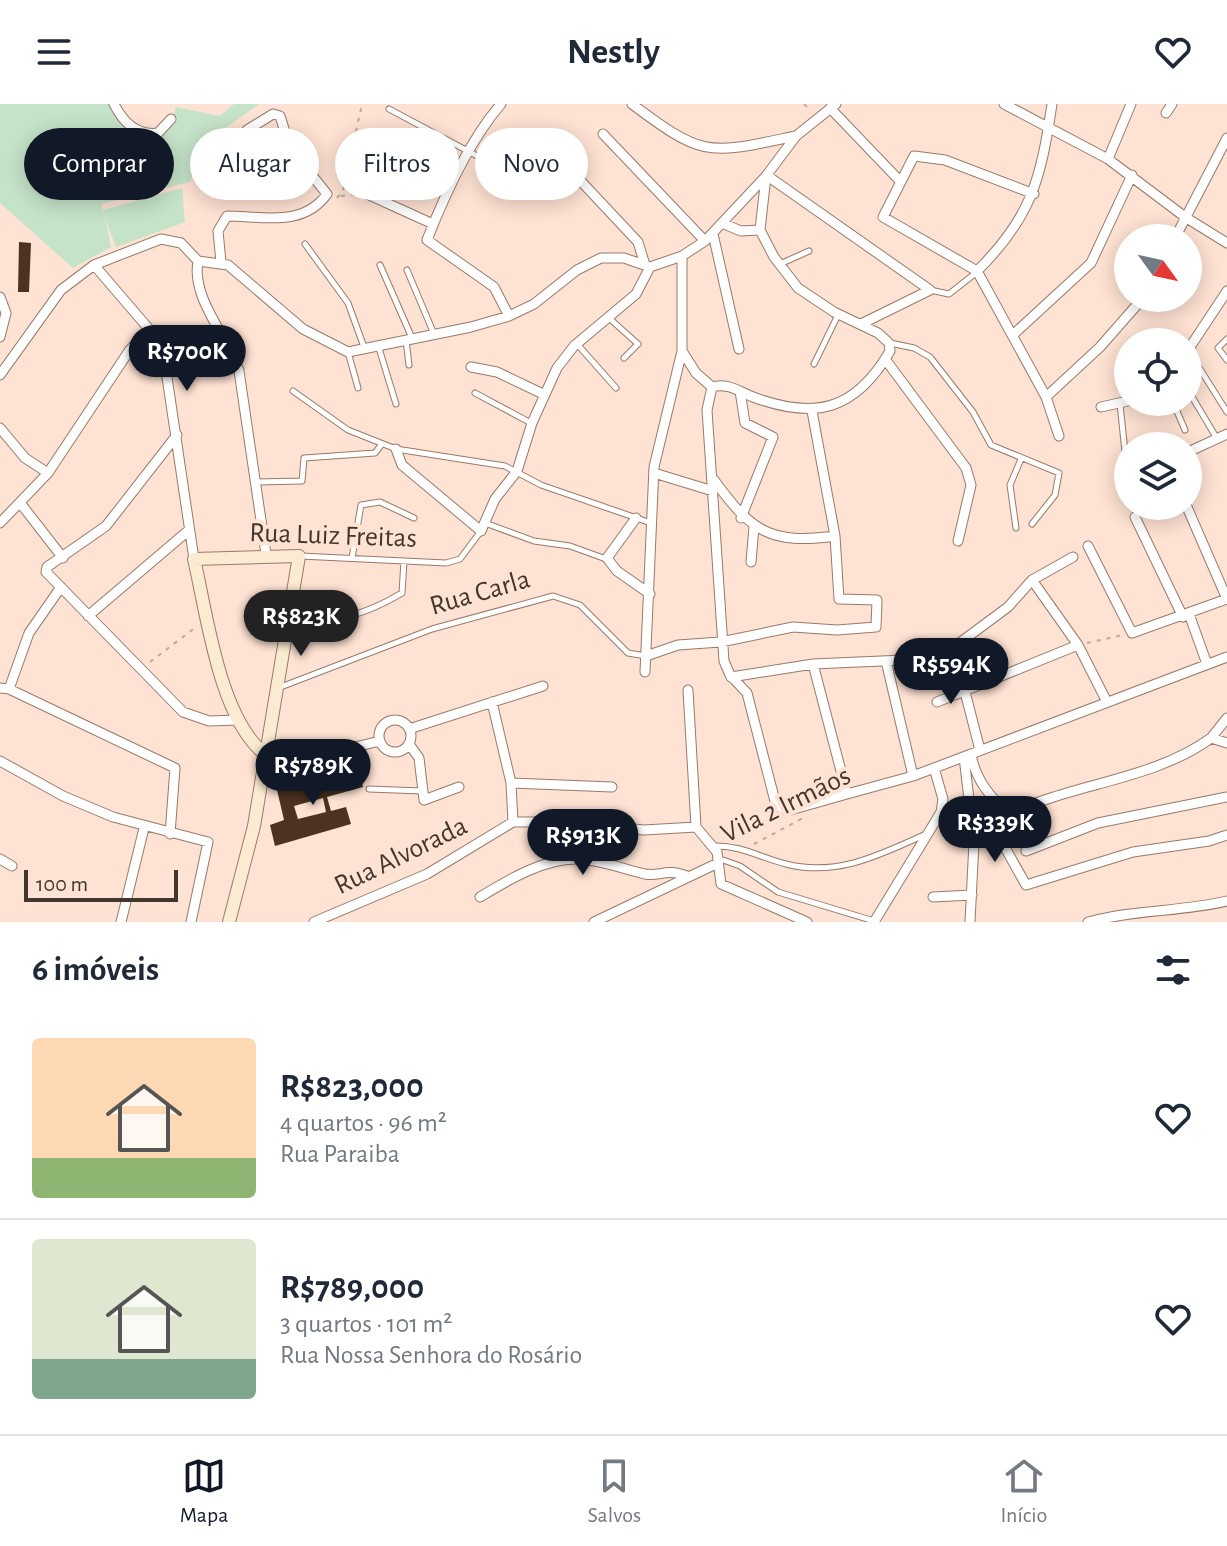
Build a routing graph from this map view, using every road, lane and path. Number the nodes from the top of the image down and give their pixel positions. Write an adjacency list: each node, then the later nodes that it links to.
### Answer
1 (114, 104): 12 (street)
2 (362, 104): 15 (path)
3 (501, 104): 20 (street)
4 (632, 104): 18 (street)
5 (1004, 104): 16 (street)
6 (1052, 104): 16 (street)
7 (1131, 104): 22 (street)
8 (1172, 104): 11 (street)
9 (833, 106): 18 (street); 25 (street)
10 (389, 109): 20 (lane)
11 (1166, 113)
12 (171, 119)
13 (250, 128): 14 (street)
14 (284, 128)
15 (356, 128)
16 (1049, 130): 22 (street); 28 (street)
17 (603, 134): 35 (street)
18 (796, 136): 24 (street)
19 (1227, 138): 30 (street)
20 (470, 151): 21 (lane); 31 (street)
21 (475, 154)
22 (1108, 159): 23 (street)
23 (1132, 175): 30 (street); 58 (street)
24 (767, 176): 32 (street); 34 (street); 48 (street)
25 (899, 180): 28 (street); 47 (street)
26 (319, 184): 41 (street)
27 (588, 189): 45 (street)
28 (1034, 194): 47 (street)
29 (380, 200): 31 (street)
30 (1185, 217): 33 (street); 36 (street)
31 (433, 224): 53 (street)
32 (724, 224): 34 (street); 35 (street)
33 (1182, 224)
34 (760, 230): 42 (street)
35 (709, 237): 39 (street); 67 (street)
36 (1227, 243)
37 (305, 244): 66 (lane)
38 (809, 251): 42 (lane)
39 (682, 256): 45 (street); 68 (street)
40 (198, 261): 41 (street); 43 (street); 107 (street)
41 (221, 262): 69 (street)
42 (779, 264): 52 (street)
43 (94, 265): 56 (street); 77 (street)
44 (380, 265): 61 (lane)
45 (648, 266): 53 (street); 54 (street)
46 (407, 270): 59 (lane)
47 (977, 271): 48 (lane); 58 (street)
48 (930, 290): 55 (street)
49 (1227, 291): 57 (street)
50 (0, 297): 60 (street)
51 (1131, 312): 85 (street)
52 (838, 314): 55 (street); 73 (lane)
53 (509, 316): 59 (street)
54 (608, 318): 64 (street); 70 (lane)
55 (861, 324): 63 (street)
56 (149, 329): 97 (street); 105 (street)
57 (1202, 329)
58 (1015, 333): 85 (street)
59 (434, 334): 61 (street)
60 (0, 337)
61 (409, 338): 65 (street); 74 (lane)
62 (1227, 339): 72 (lane)
63 (889, 343): 71 (street); 103 (lane)
64 (577, 344): 80 (lane); 84 (street)
65 (378, 345): 66 (street); 86 (lane)
66 (364, 347): 69 (street)
67 (739, 349)
68 (682, 351): 78 (street); 106 (street)
69 (348, 352): 79 (lane)
70 (624, 358)
71 (885, 359): 89 (street); 123 (street)
72 (1227, 360)
73 (814, 364)
74 (409, 365)
75 (471, 367): 84 (street)
76 (1202, 372): 90 (lane)
77 (0, 375)
78 (712, 387): 82 (street); 108 (street)
79 (358, 388)
80 (616, 388)
81 (293, 391): 100 (lane)
82 (740, 391): 89 (street); 112 (street)
83 (475, 393): 93 (lane)
84 (543, 394): 93 (street)
85 (1046, 397): 98 (street)
86 (396, 404)
87 (1114, 405): 88 (street)
88 (1101, 407)
89 (812, 411): 122 (street)
90 (1227, 412)
91 (1202, 413): 99 (lane)
92 (1179, 416): 95 (lane)
93 (532, 423): 104 (street)
94 (0, 428): 105 (street)
95 (1185, 430)
96 (1227, 434): 99 (street)
97 (177, 435): 121 (street); 128 (street)
98 (1059, 436)
99 (1218, 440): 101 (street)
100 (382, 444): 102 (lane); 107 (lane)
101 (1202, 446)
102 (396, 449): 104 (lane); 118 (street)
103 (1021, 459): 117 (lane); 120 (lane)
104 (517, 471): 111 (lane); 118 (street)
105 (48, 473): 109 (street)
106 (654, 473): 108 (street); 116 (street)
107 (256, 482): 125 (street)
108 (714, 485): 112 (street); 143 (street)
109 (21, 504): 115 (street); 128 (street)
110 (414, 518): 129 (lane)
111 (636, 518): 116 (lane); 131 (street)
112 (741, 518): 119 (street)
113 (1137, 520): 139 (street)
114 (1193, 520): 137 (street)
115 (0, 523)
116 (651, 523): 136 (street)
117 (1032, 524)
118 (483, 527): 131 (lane); 132 (lane, Rua Luiz Freitas)
119 (754, 527): 122 (street); 133 (street)
120 (1016, 528)
121 (189, 530): 130 (street); 138 (street)
122 (835, 536): 143 (street)
123 (958, 541)
124 (1088, 546): 142 (street)
125 (266, 554): 126 (street, Rua Luiz Freitas); 130 (street, Rua Luiz Freitas)
126 (299, 556): 129 (lane, Rua Luiz Freitas); 141 (street)
127 (1073, 557): 134 (street)
128 (63, 558): 135 (street)
129 (352, 558): 132 (lane, Rua Luiz Freitas)
130 (194, 559): 140 (street)
131 (608, 560): 136 (street)
132 (404, 561): 141 (lane)
133 (751, 562)
134 (1032, 580): 144 (street); 145 (street)
135 (57, 583): 138 (street); 155 (street)
136 (650, 594): 146 (street)
137 (1227, 599): 139 (street)
138 (88, 616): 151 (street)
139 (1186, 616): 142 (street); 150 (street)
140 (208, 618): 151 (path); 163 (street)
141 (290, 618): 156 (street)
142 (1132, 633): 144 (path)
143 (721, 642): 146 (street); 153 (street)
144 (1078, 645): 158 (street); 161 (street)
145 (946, 653): 148 (street); 158 (street)
146 (646, 656): 152 (street); 156 (lane, Rua Carla)
147 (1227, 657): 150 (street, Vila 2 Irmãos)
148 (886, 661): 149 (street); 174 (street)
149 (813, 664): 153 (street); 179 (street)
150 (1207, 664): 161 (street, Vila 2 Irmãos)
151 (140, 670): 163 (street)
152 (645, 672)
153 (731, 677): 179 (street, Vila 2 Irmãos)
154 (543, 686): 159 (street)
155 (5, 689): 189 (street)
156 (277, 689): 170 (street)
157 (688, 690): 186 (street)
158 (965, 692): 160 (street); 169 (street)
159 (492, 702): 164 (street); 175 (street)
160 (937, 702)
161 (1107, 702): 169 (street, Vila 2 Irmãos)
162 (1227, 718): 165 (street)
163 (239, 720): 170 (street)
164 (409, 729): 166 (street); 168 (street)
165 (1211, 738): 167 (street); 182 (street)
166 (380, 741): 168 (street); 173 (street)
167 (1227, 743)
168 (409, 744): 180 (street)
169 (971, 754): 172 (street, Vila 2 Irmãos); 182 (street); 191 (street)
170 (266, 755): 173 (street)
171 (0, 761): 187 (street)
172 (934, 768): 174 (street, Vila 2 Irmãos); 188 (street)
173 (264, 769): 206 (street)
174 (913, 776): 179 (street, Vila 2 Irmãos)
175 (511, 783): 177 (street); 184 (street)
176 (459, 787): 180 (street)
177 (612, 787)
178 (369, 789): 180 (lane)
179 (849, 794)
180 (423, 796)
181 (1227, 797): 194 (street)
182 (1010, 813): 185 (street)
183 (811, 814): 193 (path, Vila 2 Irmãos)
184 (513, 822): 186 (street); 207 (street, Rua Alvorada)
185 (993, 826): 190 (street); 191 (street)
186 (696, 827): 192 (street)
187 (144, 828): 189 (street); 204 (street)
188 (929, 833): 193 (lane); 203 (street)
189 (170, 834): 205 (street)
190 (1227, 835)
191 (974, 842): 199 (street)
192 (714, 846): 193 (lane); 196 (street)
193 (744, 849)
194 (1026, 851)
195 (0, 859): 197 (street)
196 (720, 862): 198 (street, Vila 2 Irmãos); 203 (lane); 209 (street)
197 (12, 866)
198 (687, 876): 200 (street); 208 (street, Vila 2 Irmãos)
199 (972, 895): 201 (street); 210 (street)
200 (480, 897)
201 (933, 897)
202 (1227, 901): 211 (street)
203 (874, 921)
204 (121, 922)
205 (191, 922)
206 (229, 922)
207 (314, 922)
208 (594, 922)
209 (807, 922)
210 (970, 922)
211 (1088, 922)

